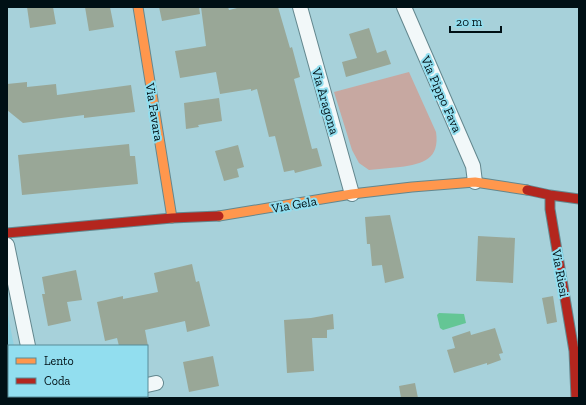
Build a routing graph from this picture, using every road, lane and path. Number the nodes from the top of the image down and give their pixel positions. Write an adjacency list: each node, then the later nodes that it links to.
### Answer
1 (138, 7): 8 (street, Via Favara)
2 (300, 7): 5 (street, Via Aragona)
3 (404, 7): 4 (street, Via Pippo Fava)
4 (475, 182): 5 (street, Via Gela); 6 (street, Via Gela)
5 (352, 194): 8 (street, Via Gela)
6 (550, 196): 7 (street, Via Gela); 12 (street, Via Riesi)
7 (579, 199)
8 (172, 218): 9 (street, Via Gela)
9 (7, 233)
10 (7, 244): 11 (street)
11 (28, 345)
12 (576, 398)

